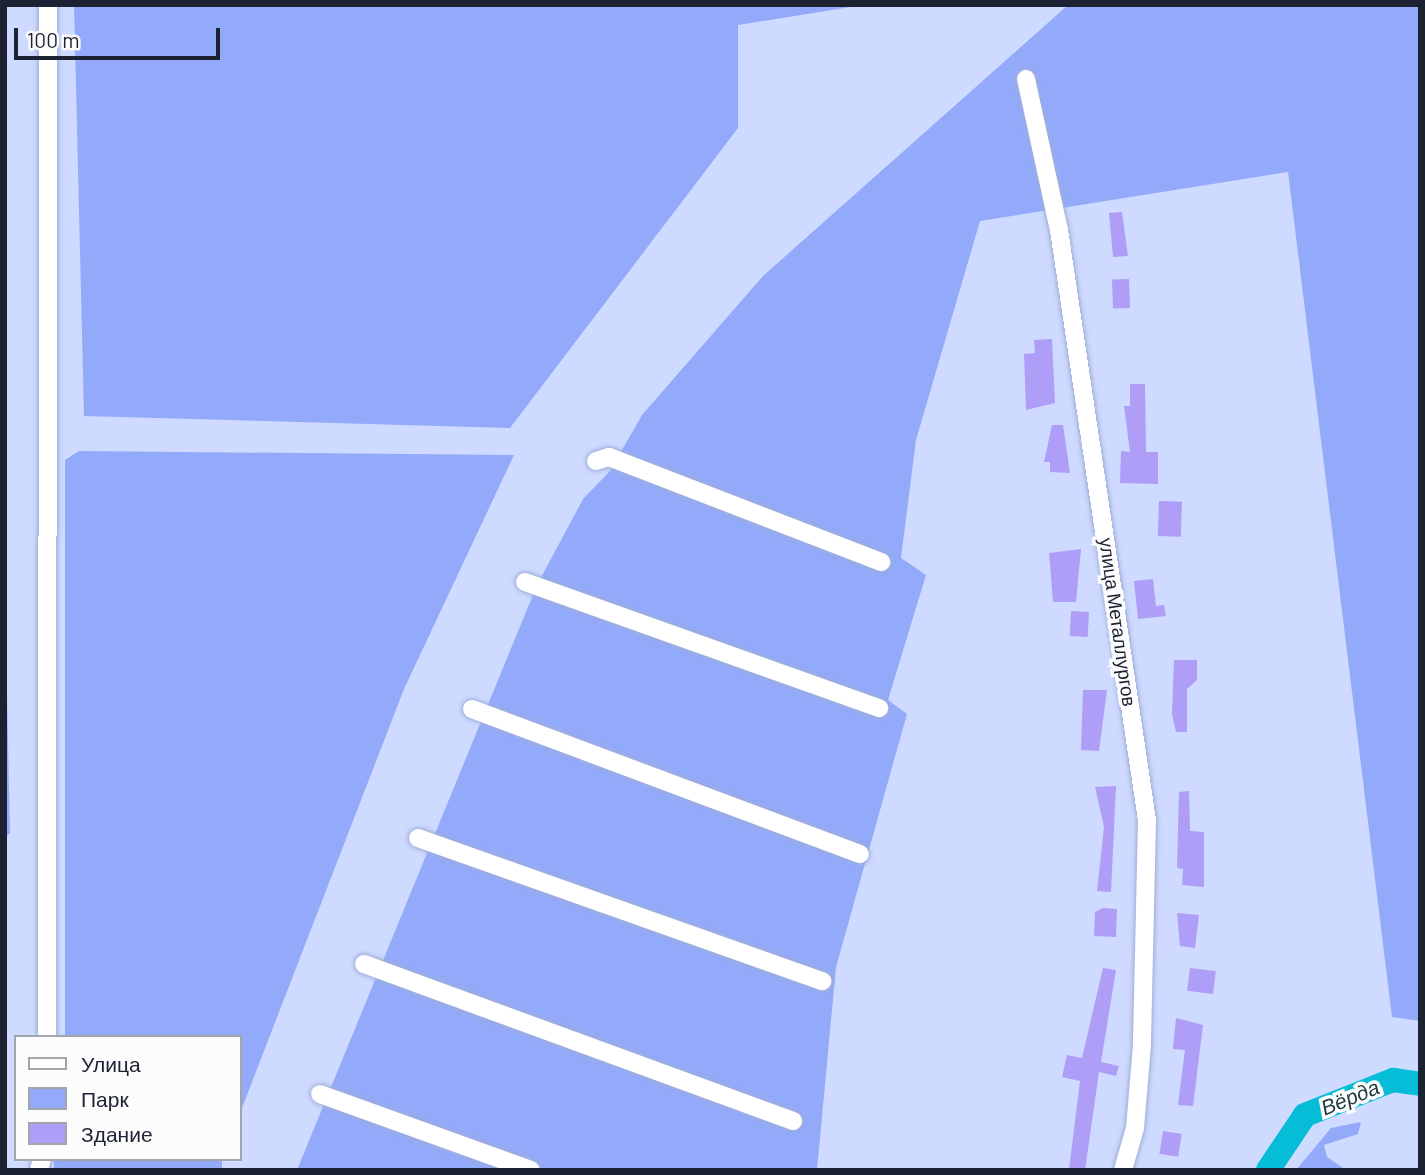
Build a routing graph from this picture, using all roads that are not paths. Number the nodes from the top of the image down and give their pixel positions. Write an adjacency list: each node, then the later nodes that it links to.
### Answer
1 (48, 5): 12 (street)
2 (1026, 79): 16 (street, улица Металлургов)
3 (596, 461): 4 (street)
4 (881, 562)
5 (525, 582): 6 (street)
6 (879, 708)
7 (472, 709): 9 (street)
8 (418, 838): 11 (street)
9 (860, 854)
10 (365, 964): 14 (street)
11 (822, 981)
12 (47, 1035)
13 (320, 1094): 15 (street)
14 (793, 1121)
15 (531, 1170)
16 (1123, 1170)

